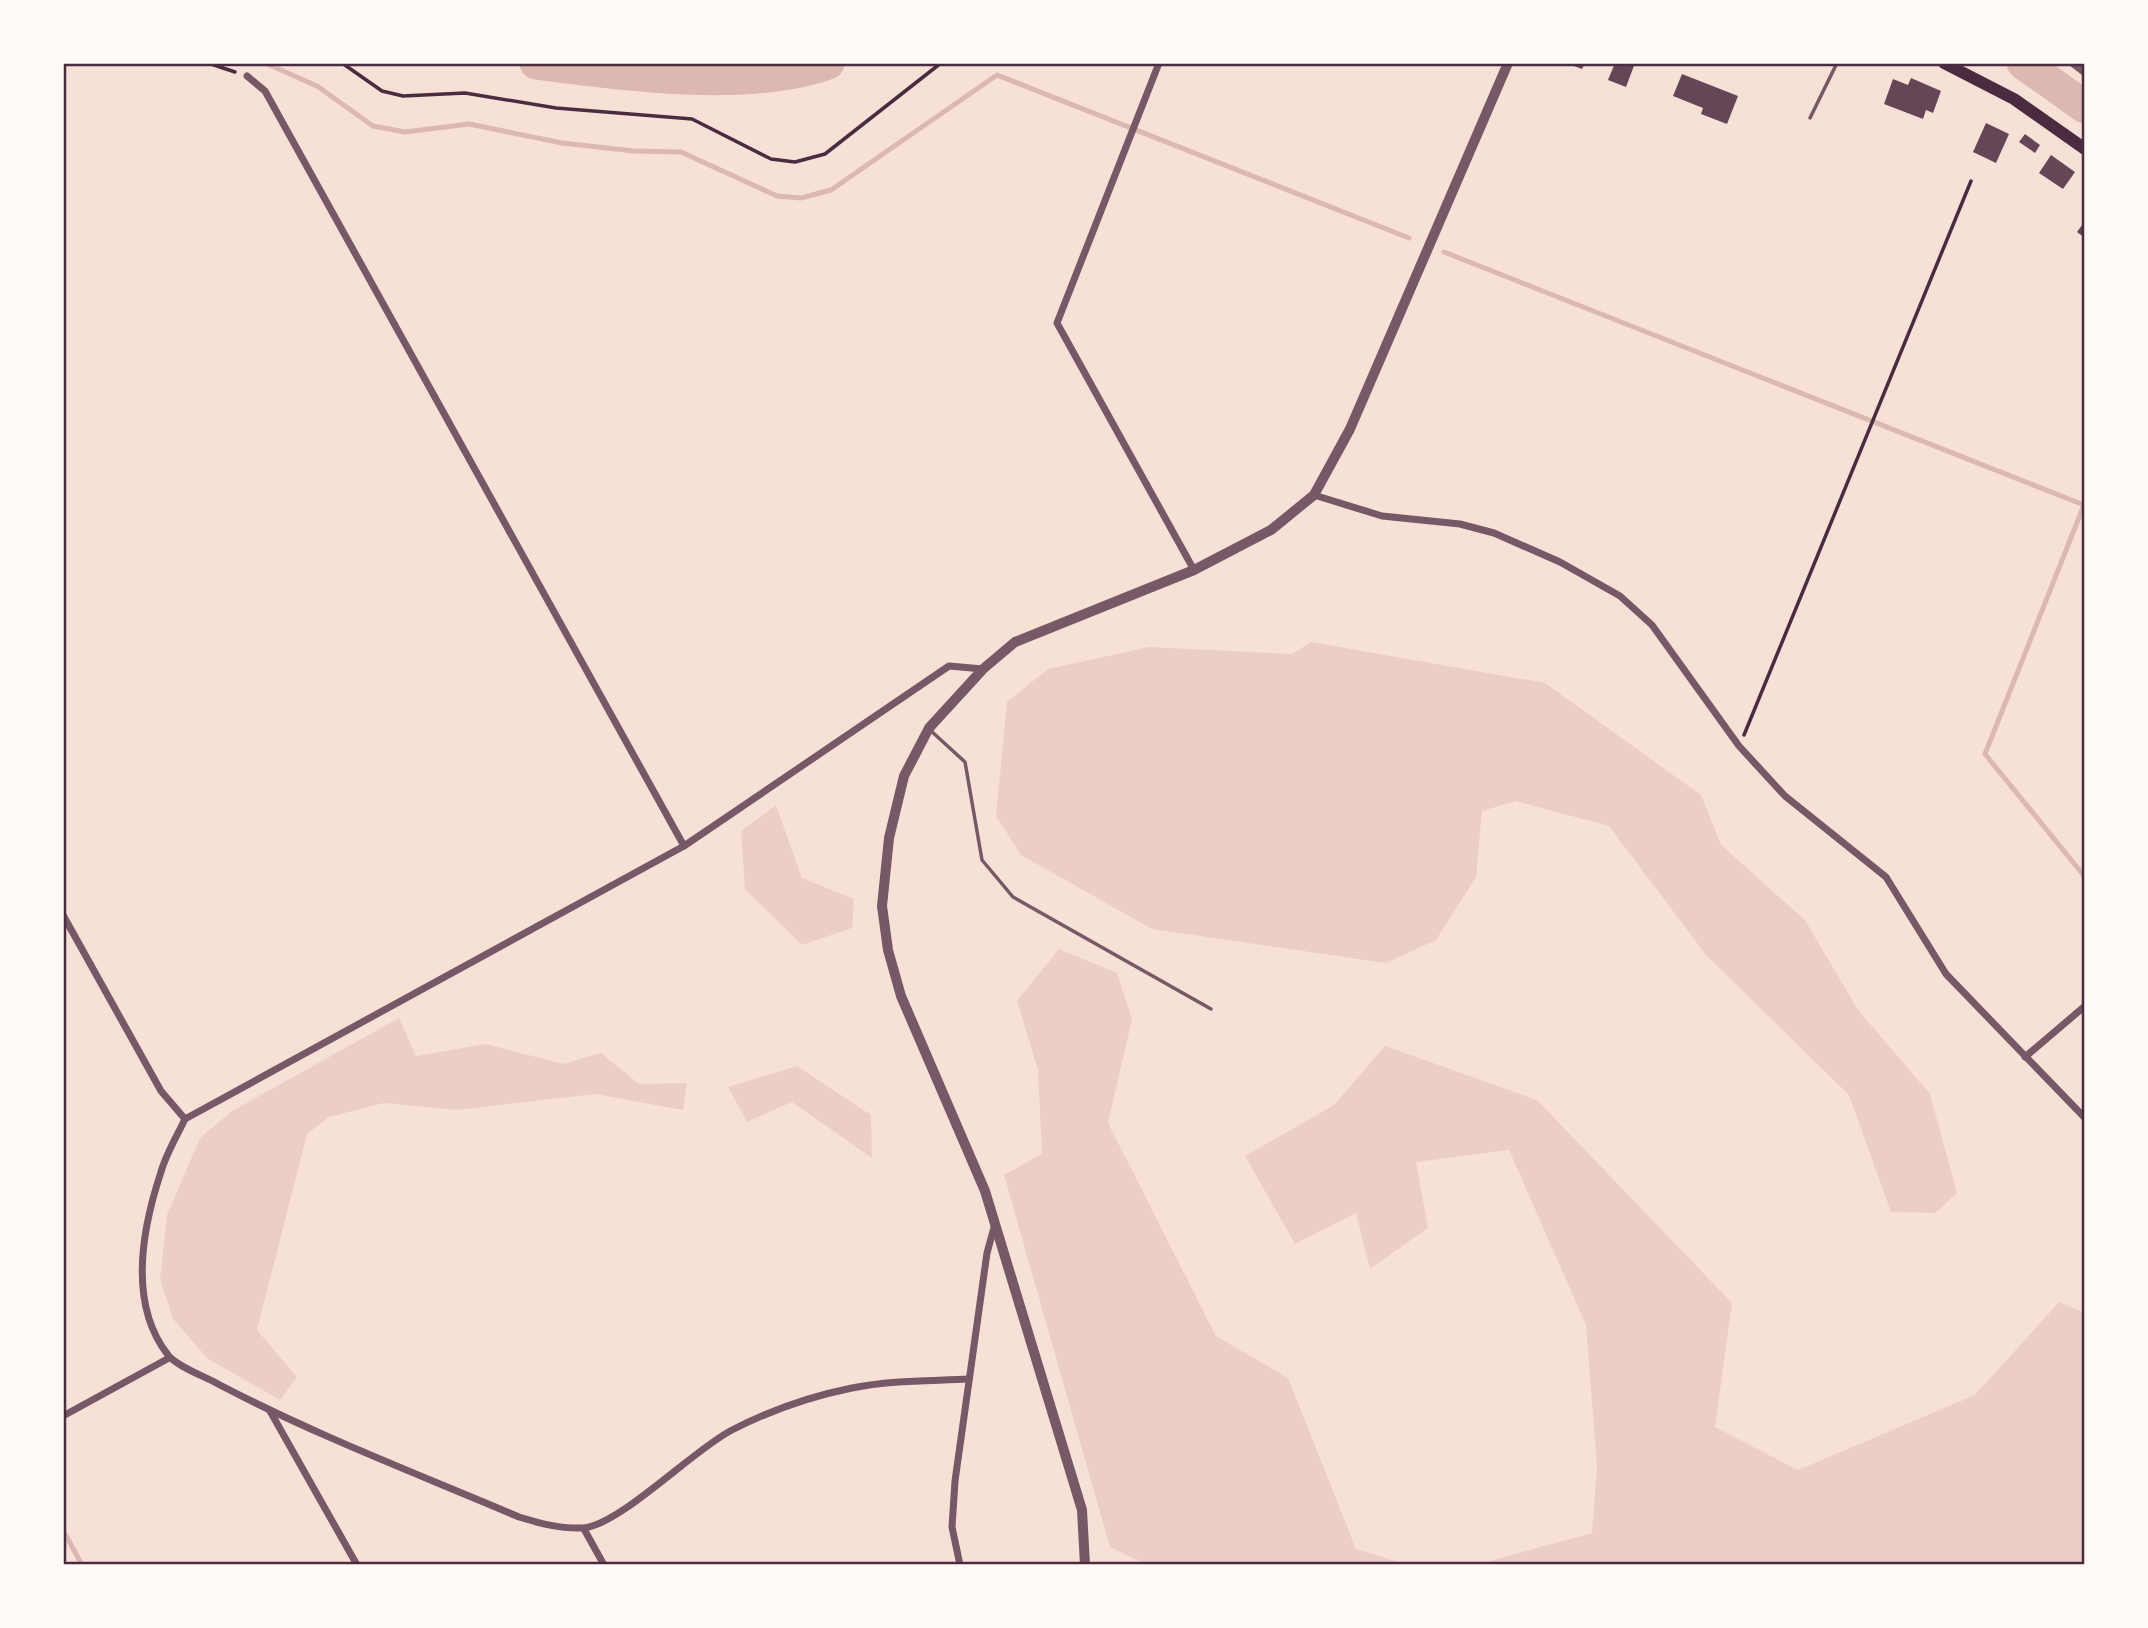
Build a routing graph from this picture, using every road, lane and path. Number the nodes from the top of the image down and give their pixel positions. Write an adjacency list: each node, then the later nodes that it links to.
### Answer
1 (208, 63): 10 (path)
2 (342, 63): 3 (path)
3 (941, 63)
4 (1159, 63): 15 (street)
5 (1508, 63): 14 (street)
6 (1837, 63): 11 (lane)
7 (2072, 63): 9 (street)
8 (1950, 64): 12 (main road)
9 (2085, 73)
10 (247, 76): 19 (street)
11 (1810, 118)
12 (2085, 149)
13 (1971, 181): 18 (path)
14 (1314, 495): 15 (street); 18 (street)
15 (1194, 570): 16 (street)
16 (983, 669): 17 (street); 19 (street)
17 (929, 728): 22 (lane); 26 (street)
18 (1739, 746): 23 (street)
19 (684, 846): 25 (street)
20 (63, 915): 25 (street)
21 (2085, 1006): 23 (street)
22 (1211, 1009)
23 (2025, 1057): 24 (street)
24 (2085, 1118)
25 (185, 1119): 27 (street)
26 (995, 1223): 28 (street); 35 (street)
27 (169, 1358): 29 (street); 30 (street)
28 (969, 1379): 31 (street); 34 (street)
29 (270, 1411): 31 (street); 32 (street)
30 (63, 1416)
31 (584, 1529): 33 (street)
32 (357, 1565)
33 (604, 1565)
34 (960, 1565)
35 (1084, 1565)

